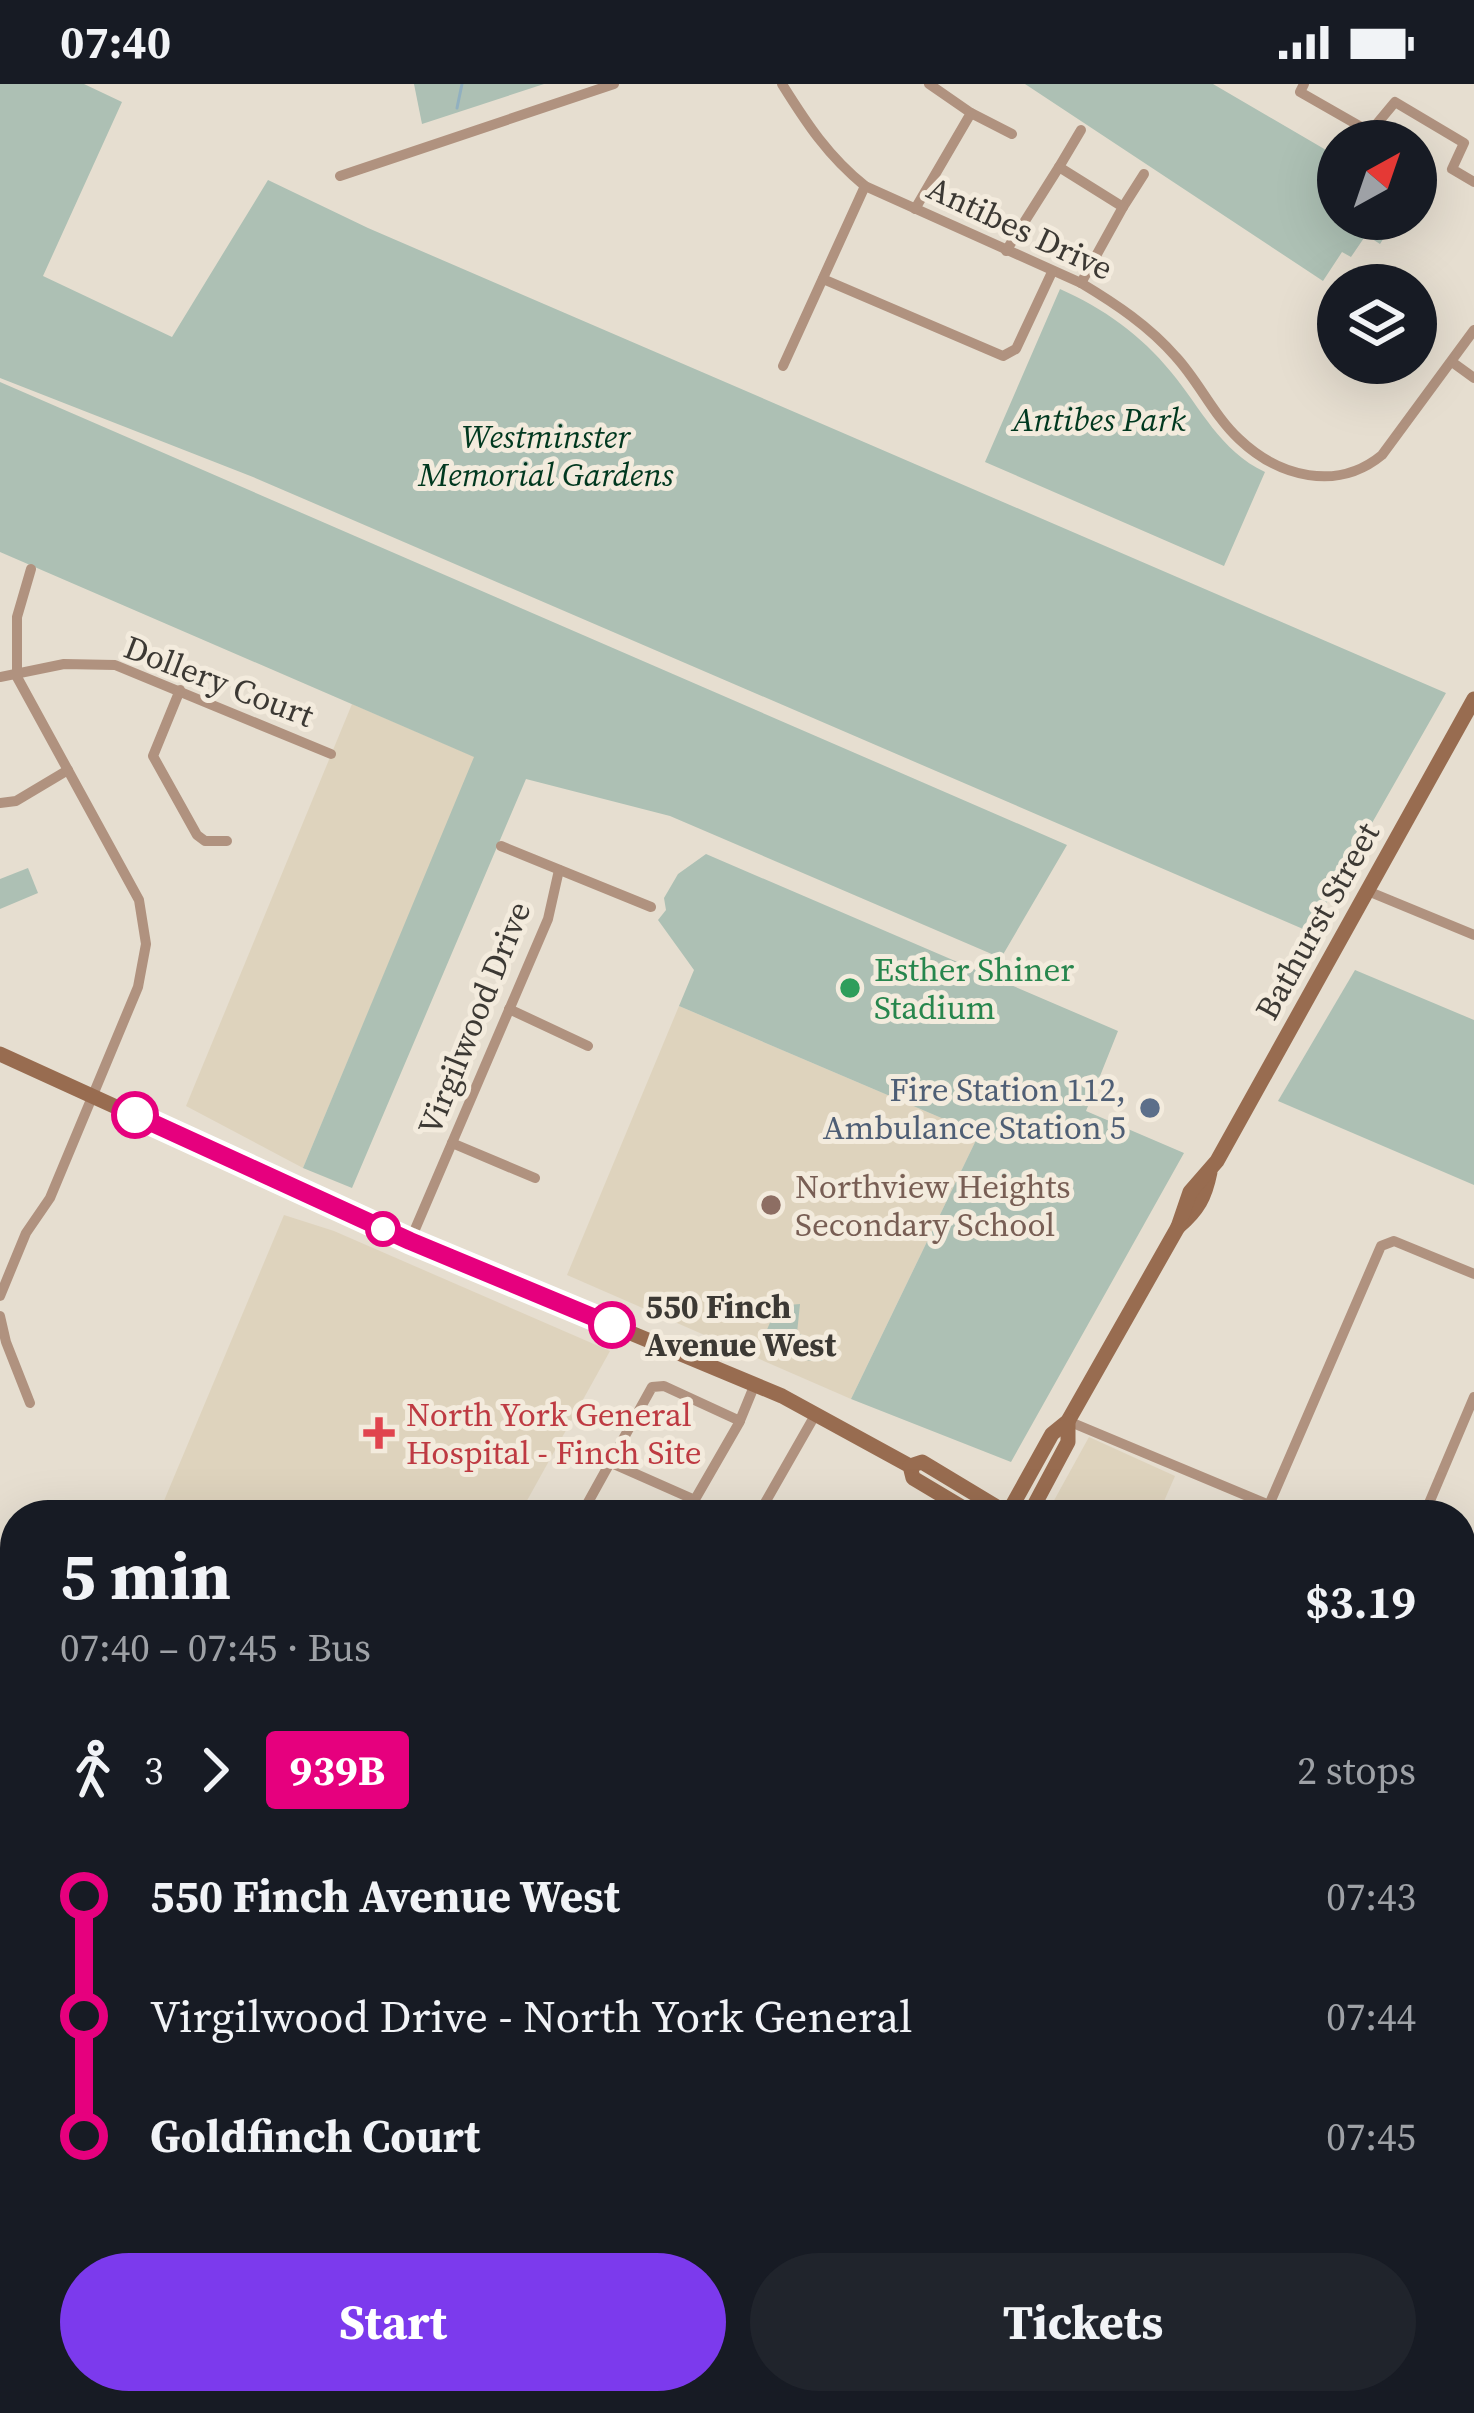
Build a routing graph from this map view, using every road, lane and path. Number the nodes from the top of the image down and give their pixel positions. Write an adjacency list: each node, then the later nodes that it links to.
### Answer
1 (614, 84): 10 (street)
2 (782, 84): 12 (street, Antibes Drive)
3 (929, 84): 5 (street)
4 (1304, 84): 11 (street)
5 (971, 113): 7 (street); 14 (street)
6 (1081, 130): 8 (street)
7 (1012, 134)
8 (1059, 167): 13 (street); 15 (street)
9 (1144, 174): 13 (street)
10 (340, 176)
11 (1474, 182)
12 (865, 186): 14 (street, Antibes Drive); 17 (street)
13 (1123, 208): 18 (street)
14 (915, 209): 15 (street, Antibes Drive)
15 (1006, 251): 16 (street, Antibes Drive)
16 (1052, 272): 17 (street); 18 (street, Antibes Drive)
17 (823, 279): 21 (street)
18 (1081, 283): 20 (street, Antibes Drive)
19 (1474, 330): 20 (street, Antibes Drive)
20 (1452, 362): 22 (street)
21 (783, 366)
22 (1474, 378)
23 (31, 569): 24 (street)
24 (17, 676): 25 (street, Dollery Court); 26 (street, Dollery Court); 29 (street)
25 (0, 677)
26 (180, 690): 28 (street, Dollery Court); 31 (street)
27 (1474, 699): 34 (main road, Bathurst Street)
28 (331, 754)
29 (68, 770): 30 (street); 40 (street)
30 (0, 803)
31 (227, 841)
32 (501, 846): 33 (street, Virgilwood Drive)
33 (559, 870): 35 (street); 37 (street, Virgilwood Drive)
34 (1370, 892): 36 (street); 52 (main road, Bathurst Street)
35 (651, 907)
36 (1474, 935)
37 (509, 1009): 38 (street); 41 (street, Virgilwood Drive)
38 (588, 1046)
39 (0, 1054): 40 (main road)
40 (93, 1095): 43 (main road); 45 (street)
41 (452, 1143): 42 (street); 43 (street, Virgilwood Drive)
42 (535, 1178)
43 (410, 1241): 47 (main road)
44 (1474, 1274): 63 (street)
45 (0, 1296)
46 (0, 1316): 49 (street)
47 (755, 1384): 50 (main road); 51 (street)
48 (1474, 1397): 64 (street)
49 (30, 1403)
50 (814, 1417): 54 (main road); 57 (street)
51 (740, 1420): 53 (street); 56 (street)
52 (1068, 1420): 60 (main road, Bathurst Street); 61 (main road, Bathurst Street); 62 (street)
53 (609, 1462): 55 (street); 56 (street)
54 (910, 1466): 58 (main road); 59 (main road)
55 (589, 1500)
56 (694, 1500)
57 (767, 1500)
58 (950, 1500)
59 (984, 1500)
60 (1016, 1500)
61 (1037, 1500)
62 (1257, 1500)
63 (1271, 1500)
64 (1430, 1500)

